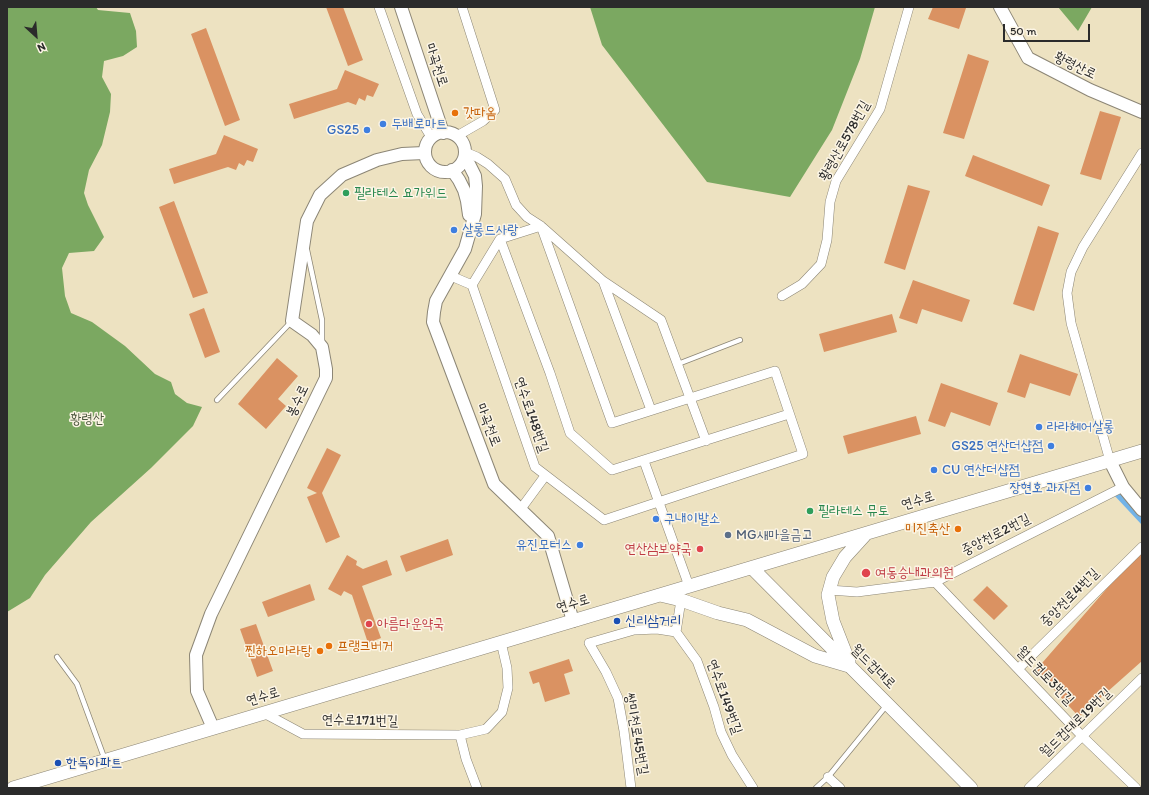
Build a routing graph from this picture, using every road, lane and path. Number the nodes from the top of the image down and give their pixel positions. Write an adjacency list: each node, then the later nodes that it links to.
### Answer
1 (379, 7): 9 (street)
2 (401, 7): 7 (street, 마곡천로)
3 (462, 7): 8 (street)
4 (909, 7): 21 (street, 황령산로578번길)
5 (1000, 7): 6 (street, 황령산로)
6 (1142, 112)
7 (443, 133): 8 (street); 9 (street)
8 (457, 136): 12 (street, 마곡천로)
9 (431, 137): 10 (street)
10 (424, 153): 13 (street); 17 (street)
11 (1142, 153): 33 (street)
12 (464, 156): 13 (street); 14 (street, 마곡천로); 15 (street)
13 (452, 170): 14 (street, 마곡천로)
14 (472, 226): 18 (street, 마곡천로)
15 (541, 226): 16 (street); 19 (street); 28 (street, 연수로148번길)
16 (500, 239): 20 (street); 32 (street)
17 (304, 241): 22 (street); 24 (lane)
18 (451, 276): 20 (street); 37 (street, 마곡천로)
19 (603, 281): 25 (street); 28 (street)
20 (472, 285): 34 (street, 연수로148번길)
21 (782, 296)
22 (292, 321): 24 (street); 27 (lane)
23 (740, 340): 25 (lane)
24 (322, 347): 56 (street, 봉수로)
25 (678, 364): 26 (street)
26 (690, 398): 28 (street, 연수로148번길); 29 (street, 연수로148번길); 30 (street)
27 (217, 400)
28 (651, 410)
29 (789, 414): 30 (street); 36 (street, 연수로148번길)
30 (706, 441): 32 (street)
31 (1142, 451): 33 (main road, 연수로)
32 (644, 461): 36 (street)
33 (1110, 461): 35 (street); 39 (main road, 연수로)
34 (545, 476): 36 (street, 연수로148번길); 37 (street)
35 (1123, 487): 38 (street); 42 (street, 중앙천로2번길)
36 (659, 502): 43 (street)
37 (520, 510): 47 (street, 마곡천로)
38 (1142, 510)
39 (866, 534): 41 (main road, 연수로); 44 (main road)
40 (1142, 547): 52 (street, 중앙천로4번길)
41 (752, 568): 43 (main road, 연수로); 51 (main road, 월드컵대로)
42 (935, 582): 44 (street, 중앙천로2번길); 52 (street, 월드컵로3번길)
43 (689, 586): 45 (main road, 연수로)
44 (829, 590): 51 (main road)
45 (660, 595): 46 (main road); 47 (main road, 연수로)
46 (681, 600): 48 (street); 51 (main road)
47 (573, 621): 49 (main road, 연수로)
48 (676, 632): 63 (street, 쌍미천로45번길); 64 (street, 연수로149번길)
49 (502, 642): 55 (main road, 연수로); 57 (street, 연수로171번길)
50 (57, 657): 59 (lane)
51 (851, 667): 54 (main road, 월드컵대로)
52 (1019, 668): 58 (street, 월드컵로3번길)
53 (1142, 678): 58 (street, 월드컵대로19번길)
54 (888, 704): 60 (lane); 67 (main road, 월드컵대로)
55 (264, 713): 56 (main road, 연수로); 57 (street, 연수로171번길)
56 (212, 728): 59 (main road, 연수로)
57 (460, 736): 62 (street)
58 (1082, 736): 68 (street, 월드컵대로19번길); 69 (street, 월드컵로3번길)
59 (106, 760): 61 (main road, 연수로)
60 (828, 777): 65 (lane); 66 (street)
61 (13, 788)
62 (477, 788)
63 (631, 788)
64 (753, 788)
65 (816, 788)
66 (840, 788)
67 (971, 788)
68 (1029, 788)
69 (1136, 788)

